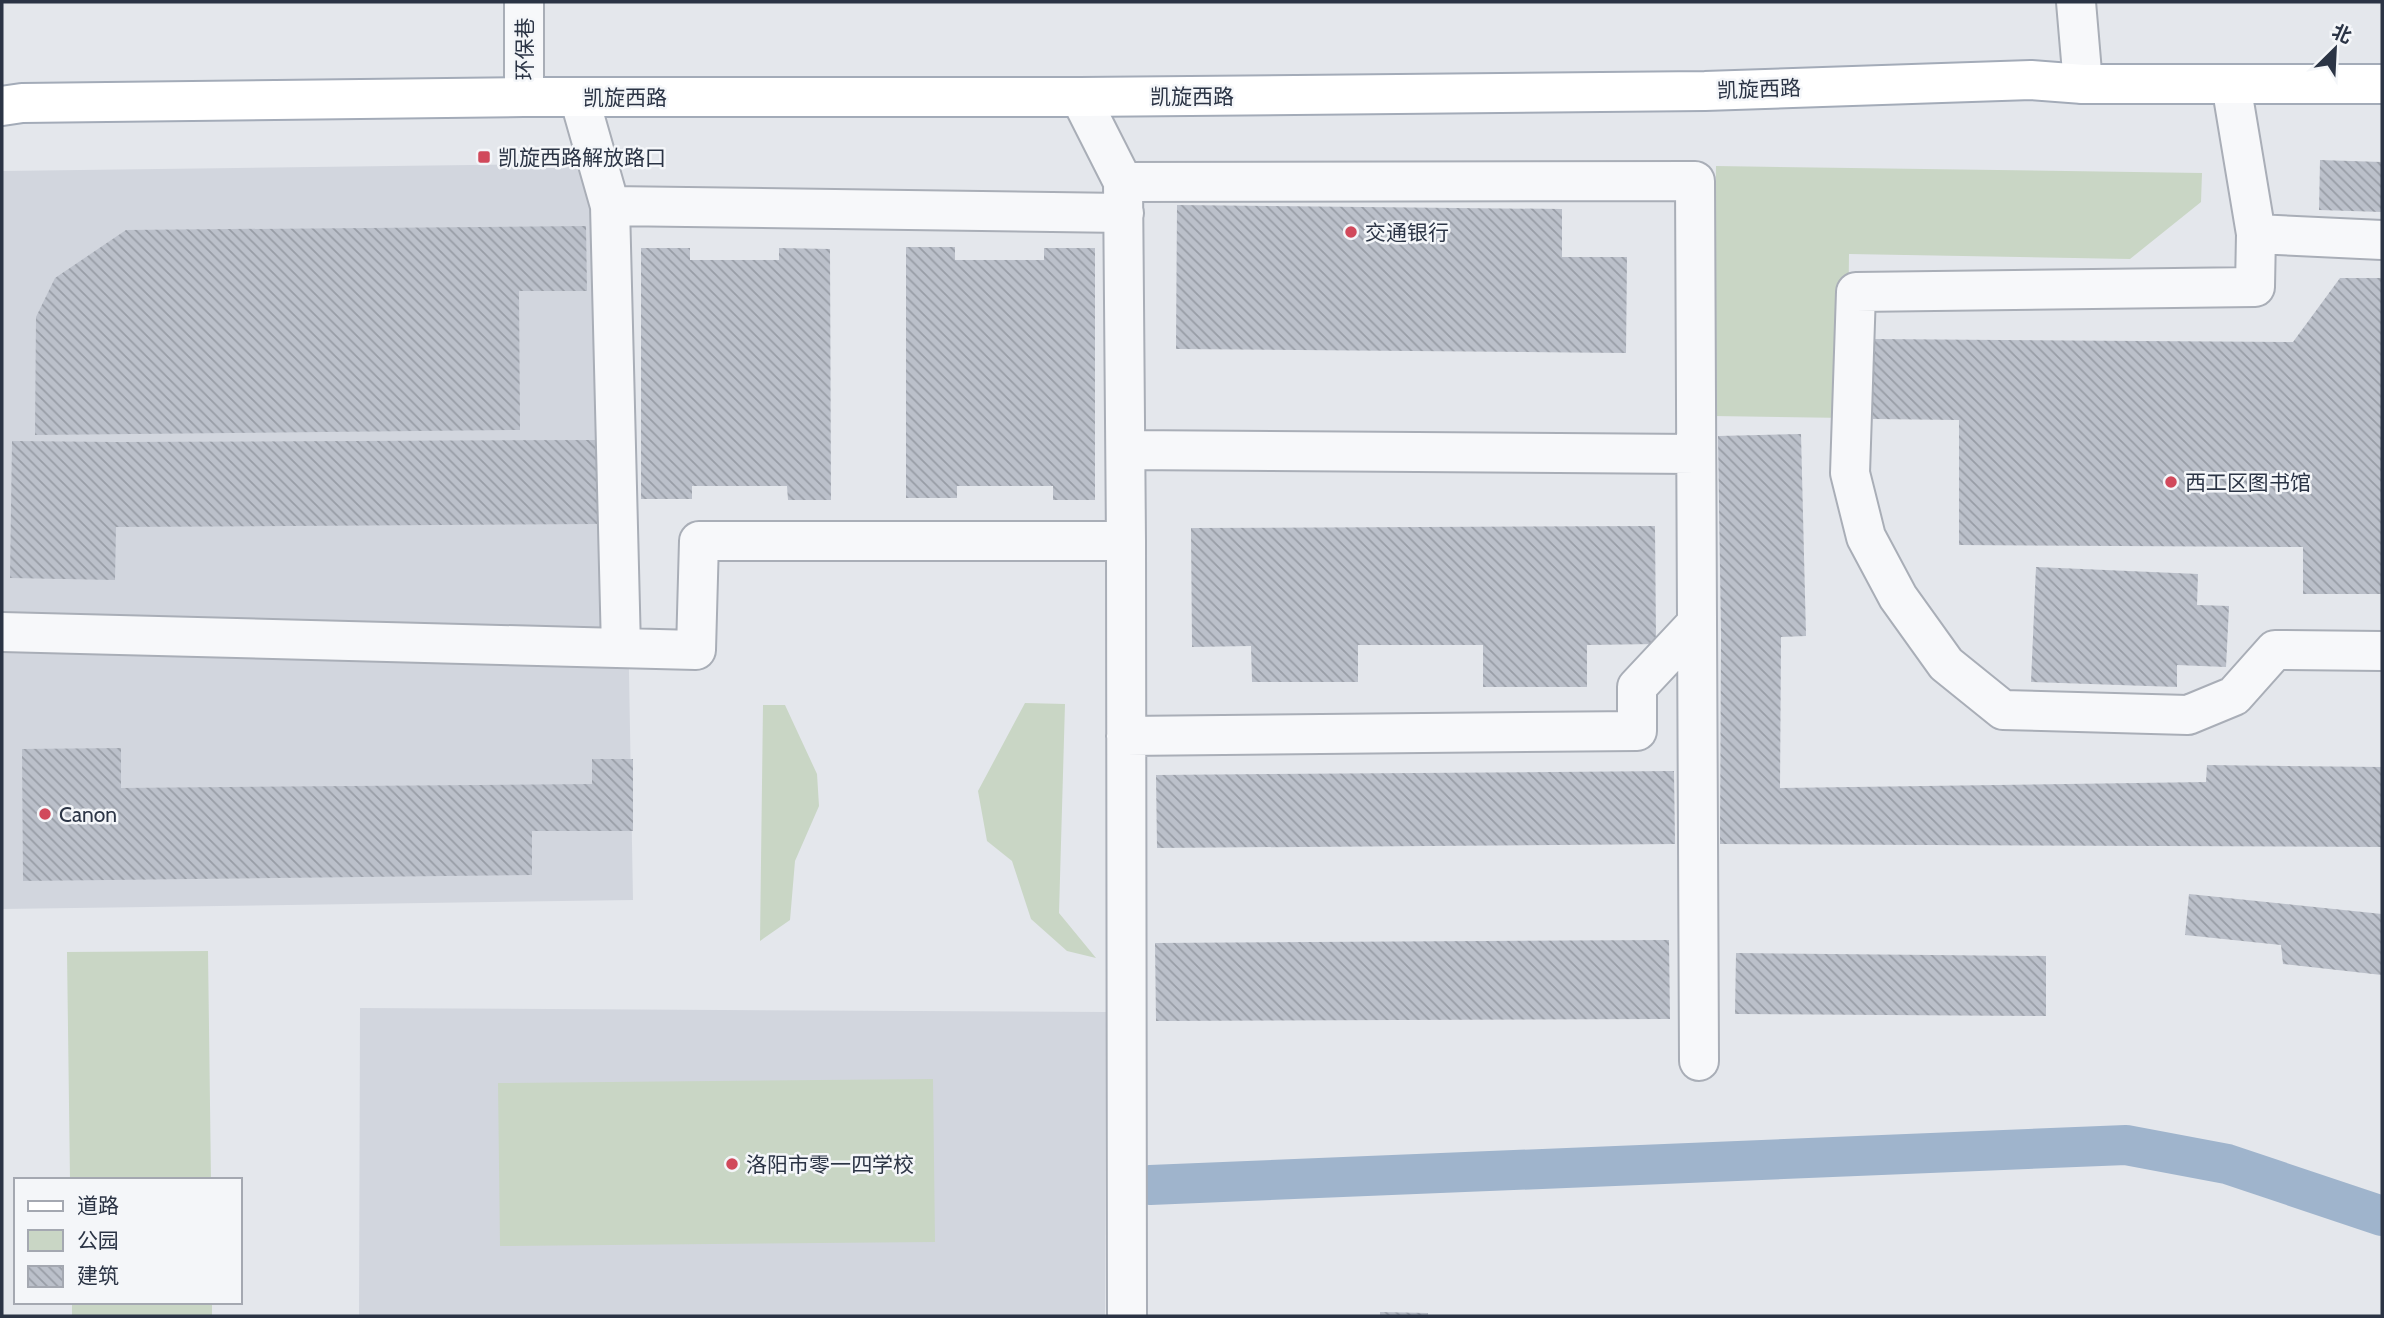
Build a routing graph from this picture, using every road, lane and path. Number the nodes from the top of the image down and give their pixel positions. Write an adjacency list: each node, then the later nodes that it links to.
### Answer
1 (524, 2): 7 (street, 环保巷)
2 (2076, 2): 4 (street)
3 (2088, 2): 4 (street)
4 (2083, 84): 5 (main road, 凯旋西路); 9 (main road, 凯旋西路)
5 (2231, 84): 6 (main road, 凯旋西路); 13 (street)
6 (2382, 84)
7 (524, 97): 8 (main road, 凯旋西路); 10 (main road, 凯旋西路)
8 (579, 97): 9 (main road, 凯旋西路); 12 (street)
9 (1080, 97): 11 (street)
10 (2, 106)
11 (1124, 198): 12 (street); 15 (street); 16 (street)
12 (610, 206): 20 (street)
13 (2256, 234): 14 (street); 21 (street)
14 (2382, 240)
15 (1126, 450): 16 (street); 17 (street)
16 (1696, 454): 18 (street)
17 (1126, 541): 20 (street); 22 (street)
18 (1696, 624): 22 (street); 23 (street)
19 (2, 632): 20 (street)
20 (621, 648)
21 (2382, 652)
22 (1126, 736): 24 (street)
23 (1699, 1060)
24 (1127, 1316)

